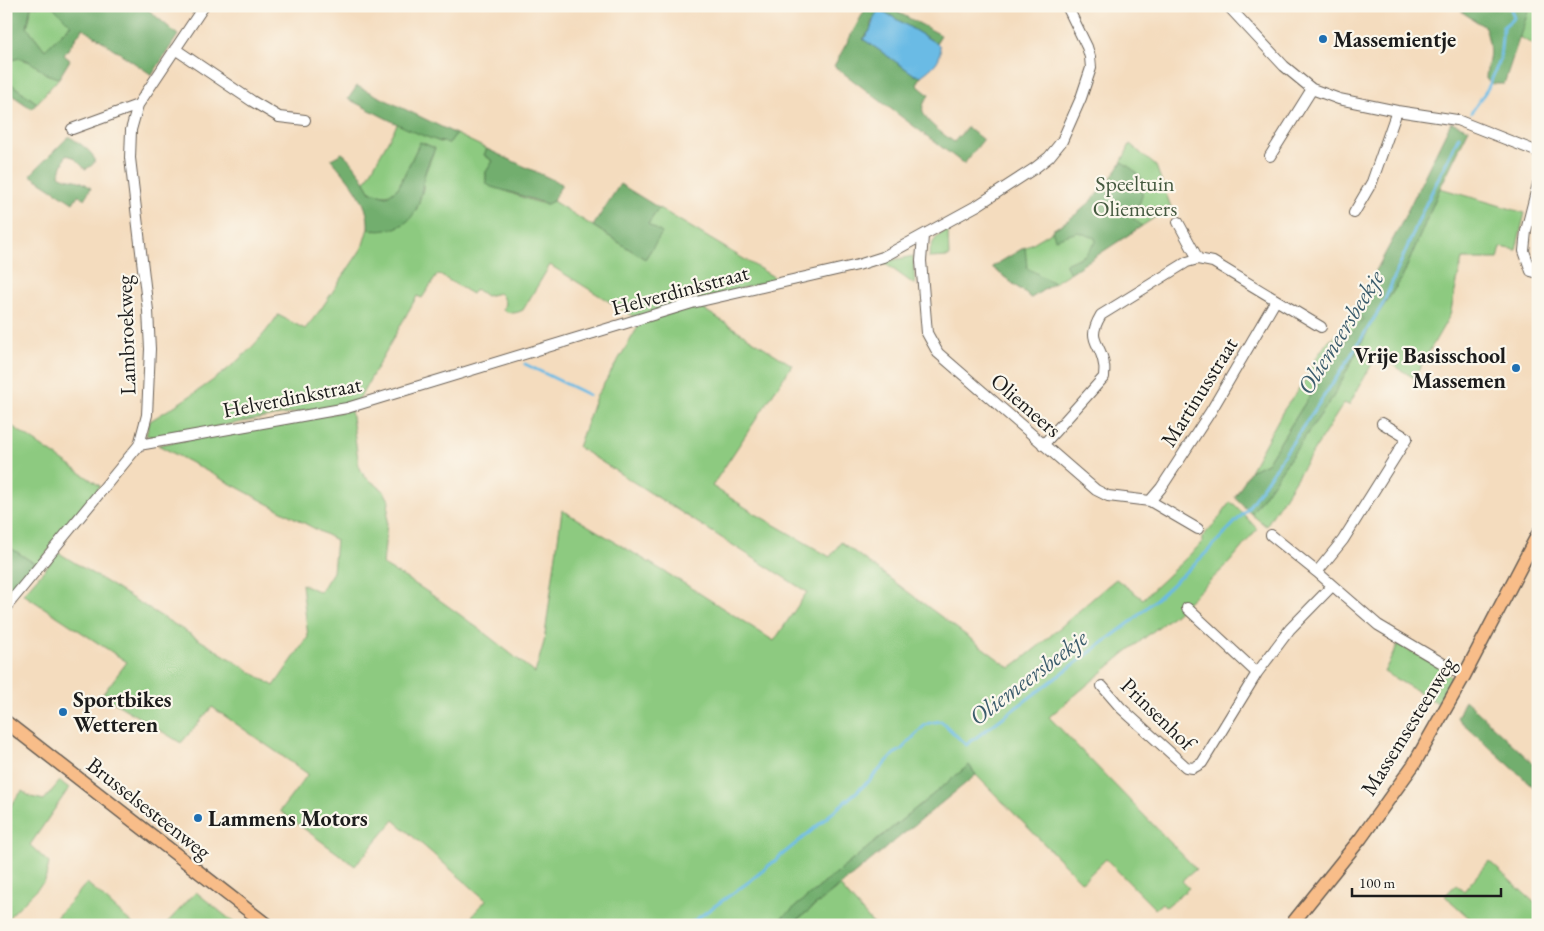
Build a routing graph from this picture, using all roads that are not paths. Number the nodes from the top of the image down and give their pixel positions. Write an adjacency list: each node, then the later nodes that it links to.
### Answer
1 (204, 6): 4 (street, Lambroekweg)
2 (1067, 6): 15 (street, Helverdinkstraat)
3 (1228, 6): 5 (street)
4 (175, 49): 6 (street, Lambroekweg); 8 (street)
5 (1312, 89): 7 (street); 11 (street)
6 (138, 105): 9 (street); 21 (street, Lambroekweg)
7 (1397, 111): 10 (street); 13 (street)
8 (305, 120)
9 (72, 129)
10 (1538, 152)
11 (1270, 156)
12 (1538, 184): 17 (street)
13 (1354, 213)
14 (1178, 222): 16 (street)
15 (923, 236): 21 (street, Helverdinkstraat); 22 (street, Oliemeers)
16 (1198, 259): 18 (street); 22 (street)
17 (1538, 272)
18 (1276, 300): 19 (street); 23 (street, Martinusstraat)
19 (1321, 327)
20 (1382, 423): 27 (street)
21 (139, 445): 29 (street, Lambroekweg)
22 (1043, 445): 23 (street, Oliemeers)
23 (1150, 501): 24 (street, Oliemeers)
24 (1198, 529)
25 (1538, 534): 32 (main road, Massemsesteenweg)
26 (1271, 535): 27 (street)
27 (1317, 572): 28 (street)
28 (1332, 586): 31 (street, Prinsenhof); 32 (street)
29 (6, 607)
30 (1188, 608): 31 (street)
31 (1257, 674): 33 (street, Prinsenhof)
32 (1464, 676): 36 (main road, Massemsesteenweg)
33 (1102, 686)
34 (6, 722): 35 (main road, Brusselsesteenweg)
35 (267, 925)
36 (1291, 925)

